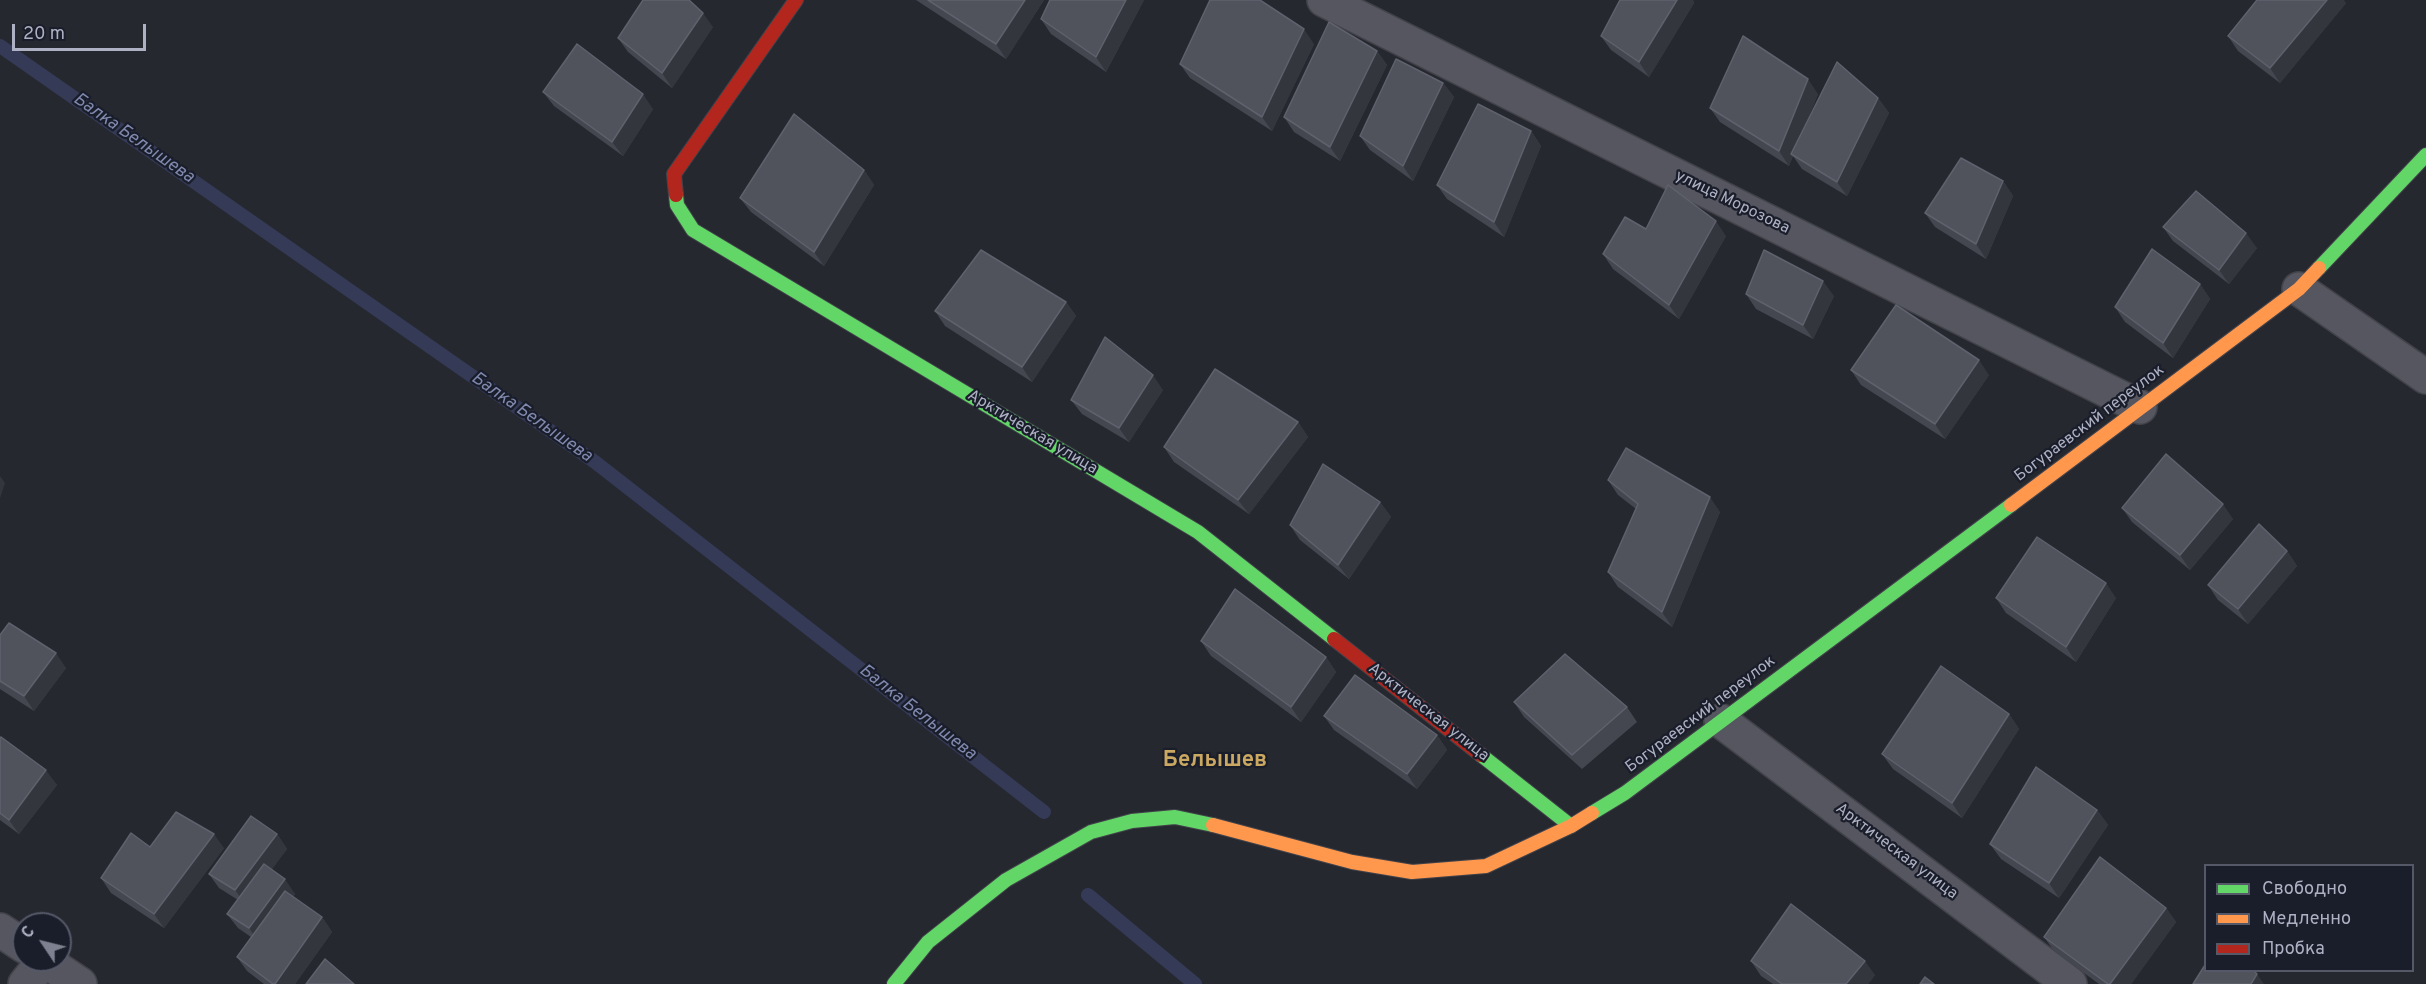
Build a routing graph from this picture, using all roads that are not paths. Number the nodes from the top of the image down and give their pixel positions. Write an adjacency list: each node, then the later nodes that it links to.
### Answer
1 (796, 0): 8 (street, Арктическая улица)
2 (1324, 0): 6 (street, улица Морозова)
3 (2426, 155): 4 (street, Богураевский переулок)
4 (2299, 288): 5 (street); 6 (street, Богураевский переулок)
5 (2426, 377)
6 (2140, 407): 7 (street, Богураевский переулок)
7 (1721, 721): 8 (street, Богураевский переулок); 14 (street, Арктическая улица)
8 (1571, 826): 13 (street, Богураевский переулок)
9 (34, 972): 11 (street)
10 (62, 972): 12 (street)
11 (25, 984)
12 (80, 984)
13 (894, 984)
14 (2070, 984)

